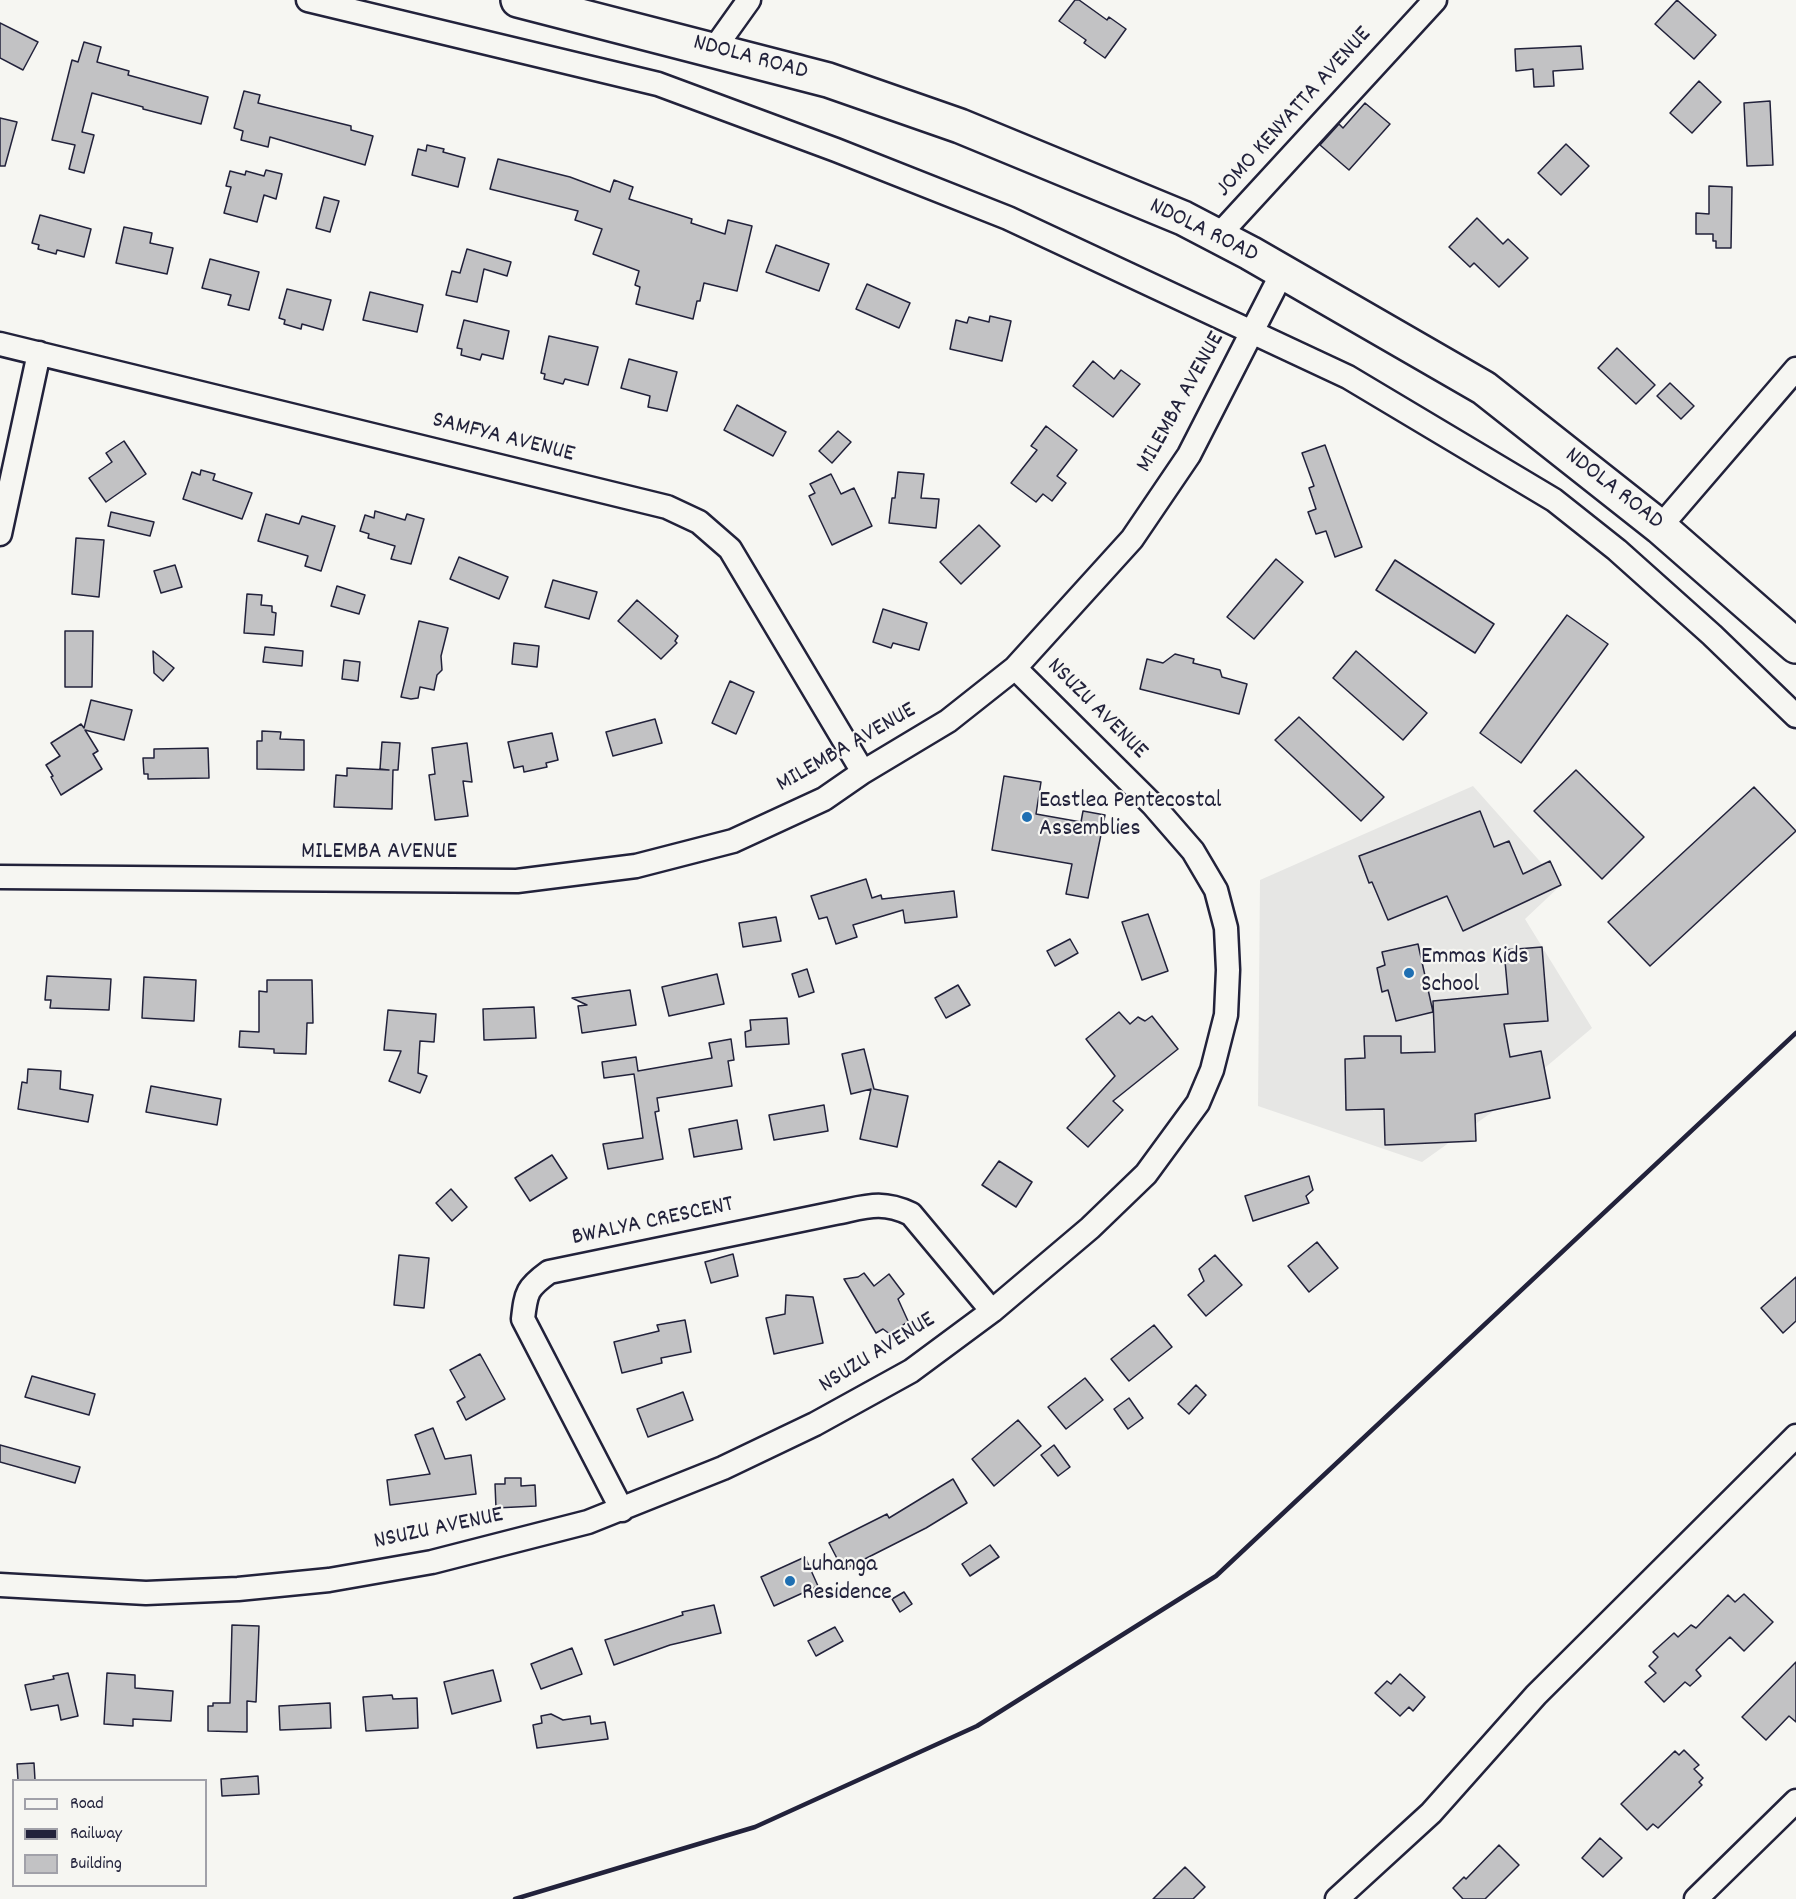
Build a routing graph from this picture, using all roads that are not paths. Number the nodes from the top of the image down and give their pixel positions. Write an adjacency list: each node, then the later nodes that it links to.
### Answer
1 (308, 0): 8 (street)
2 (518, 0): 5 (main road, NDOLA ROAD)
3 (749, 0): 5 (street)
4 (1435, 0): 6 (street, JOMO KENYATTA AVENUE)
5 (714, 50): 6 (main road, NDOLA ROAD)
6 (1218, 236): 7 (main road, NDOLA ROAD)
7 (1282, 273): 8 (street, MILEMBA AVENUE); 12 (main road, NDOLA ROAD)
8 (1253, 332): 15 (street, MILEMBA AVENUE); 16 (street)
9 (0, 344): 10 (street, SAMFYA AVENUE)
10 (39, 353): 13 (street); 17 (street, SAMFYA AVENUE)
11 (1796, 369): 12 (street)
12 (1660, 527): 14 (main road, NDOLA ROAD)
13 (0, 534)
14 (1796, 646)
15 (1015, 668): 17 (street, MILEMBA AVENUE); 19 (street, NSUZU AVENUE)
16 (1796, 716)
17 (863, 772): 18 (street, MILEMBA AVENUE)
18 (0, 877)
19 (992, 1311): 21 (street, NSUZU AVENUE); 21 (street, BWALYA CRESCENT)
20 (1796, 1437): 24 (street)
21 (622, 1510): 22 (street, NSUZU AVENUE)
22 (0, 1585)
23 (1796, 1801): 25 (street)
24 (1337, 1899)
25 (1696, 1899)

